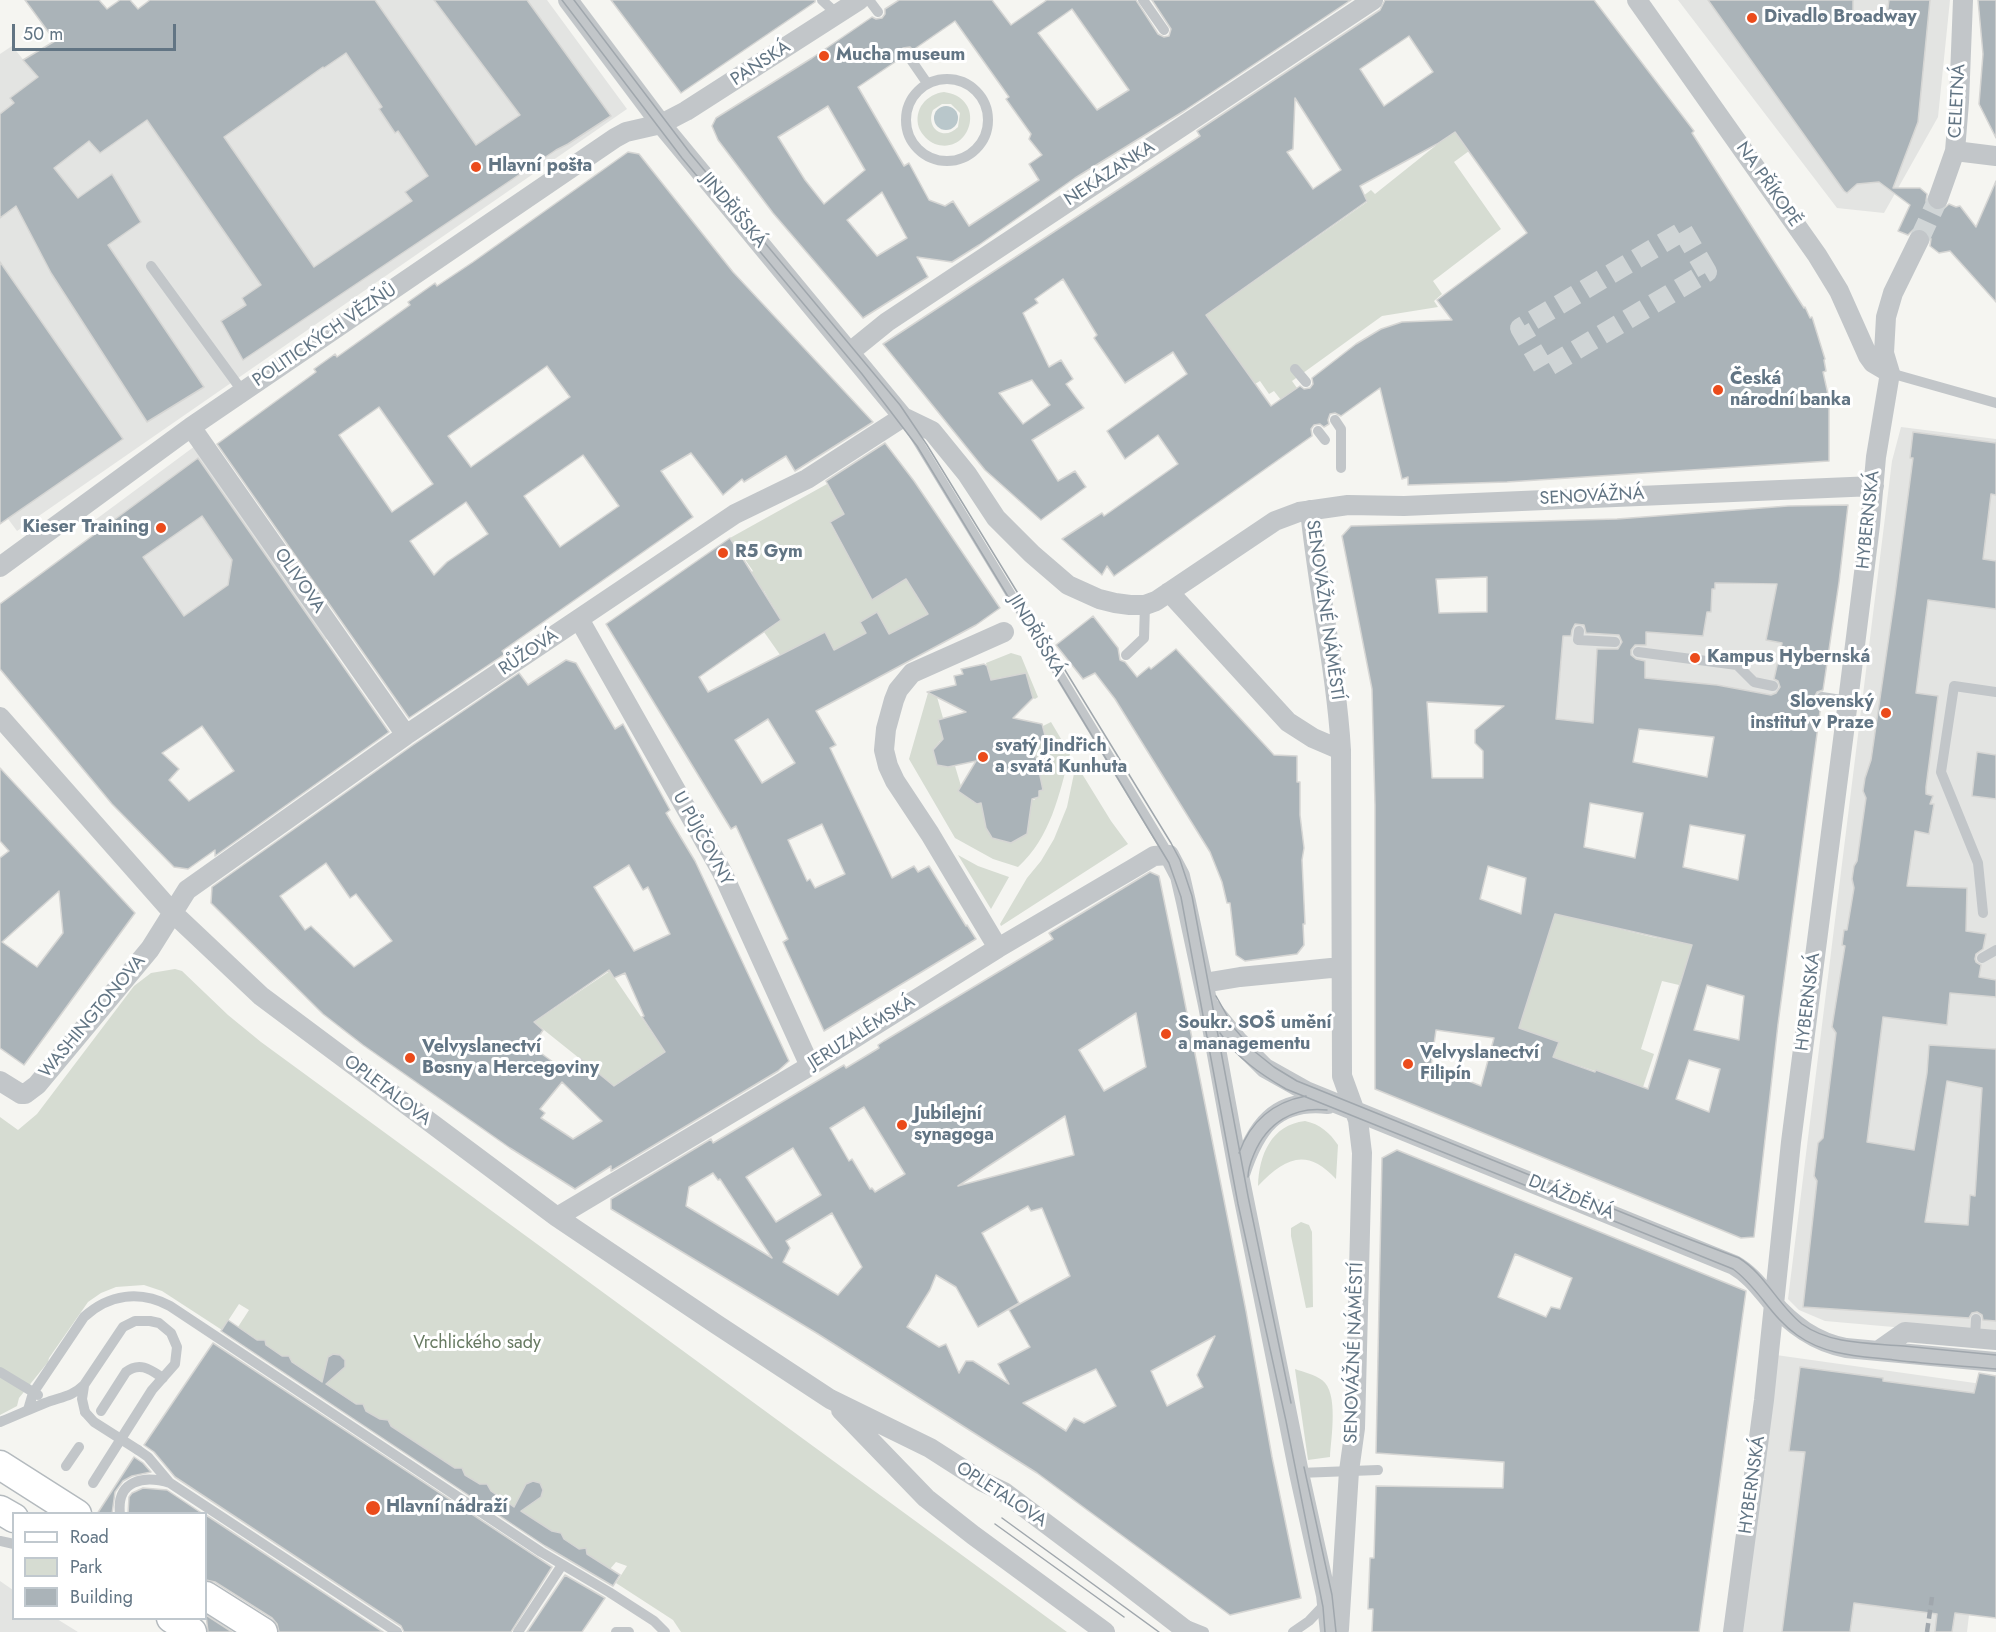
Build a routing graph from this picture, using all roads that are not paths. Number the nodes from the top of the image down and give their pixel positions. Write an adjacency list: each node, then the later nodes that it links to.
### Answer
1 (568, 0): 14 (street, JINDŘIŠSKÁ)
2 (822, 0): 9 (lane)
3 (859, 0): 9 (street, PANSKÁ)
4 (869, 0): 10 (lane)
5 (1143, 0): 11 (lane)
6 (1373, 0): 20 (street, NEKÁZANKA)
7 (1637, 0): 22 (street, NA PŘÍKOPĚ)
8 (1963, 0): 15 (street, CELETNÁ)
9 (833, 7): 14 (street, PANSKÁ)
10 (878, 12)
11 (1164, 30)
12 (907, 54): 13 (lane)
13 (927, 83): 13 (lane)
14 (661, 124): 20 (street, JINDŘIŠSKÁ); 24 (street, POLITICKÝCH VĚZŇŮ)
15 (1955, 151): 16 (street); 17 (street, CELETNÁ)
16 (1996, 156)
17 (1938, 199)
18 (1919, 240): 22 (street)
19 (151, 266): 24 (lane)
20 (850, 352): 26 (street, JINDŘIŠSKÁ)
21 (1295, 369): 23 (lane)
22 (1890, 373): 25 (lane); 30 (street, HYBERNSKÁ)
23 (1306, 382)
24 (243, 392): 28 (street, POLITICKÝCH VĚZŇŮ)
25 (1996, 403)
26 (903, 417): 34 (street, JINDŘIŠSKÁ); 35 (street, RŮŽOVÁ); 48 (lane, JINDŘIŠSKÁ)
27 (1335, 420): 29 (lane)
28 (192, 427): 32 (street, POLITICKÝCH VĚZŇŮ); 46 (street, OLIVOVA)
29 (1341, 468)
30 (1874, 486): 31 (street, SENOVÁŽNÁ); 44 (street, HYBERNSKÁ)
31 (1310, 510): 33 (street, SENOVÁŽNÉ NÁMĚSTÍ); 47 (street, SENOVÁŽNÉ NÁMĚSTÍ)
32 (0, 567)
33 (1169, 592): 34 (street); 47 (street)
34 (1144, 605): 40 (lane)
35 (579, 619): 46 (street, RŮŽOVÁ); 57 (street, U PŮJČOVNY)
36 (1579, 631): 38 (lane)
37 (1004, 632): 51 (street, JINDŘIŠSKÁ)
38 (1615, 642)
39 (1638, 652): 41 (lane)
40 (1126, 655)
41 (1773, 686)
42 (1996, 692): 50 (lane)
43 (1822, 697): 44 (lane)
44 (1848, 701): 62 (street, HYBERNSKÁ)
45 (0, 717): 49 (street, OPLETALOVA)
46 (406, 735): 49 (street, RŮŽOVÁ)
47 (1341, 750): 54 (street, SENOVÁŽNÉ NÁMĚSTÍ)
48 (1169, 855): 51 (street, JERUZALÉMSKÁ); 55 (street, SENOVÁŽNÉ NÁMĚSTÍ)
49 (173, 913): 58 (street, WASHINGTONOVA); 61 (street, OPLETALOVA)
50 (1983, 913)
51 (998, 948): 57 (street, JERUZALÉMSKÁ)
52 (1996, 950): 53 (lane)
53 (1982, 958)
54 (1341, 967): 55 (street); 59 (street, SENOVÁŽNÉ NÁMĚSTÍ)
55 (1204, 983): 56 (street, SENOVÁŽNÉ NÁMĚSTÍ)
56 (1208, 1005): 59 (street, SENOVÁŽNÉ NÁMĚSTÍ); 60 (street, SENOVÁŽNÉ NÁMĚSTÍ)
57 (810, 1066): 61 (street, JERUZALÉMSKÁ)
58 (0, 1081)
59 (1354, 1111): 60 (street); 62 (street, DLÁŽDĚNÁ); 79 (street, SENOVÁŽNÉ NÁMĚSTÍ)
60 (1239, 1175): 80 (street, SENOVÁŽNÉ NÁMĚSTÍ)
61 (557, 1217): 70 (street, OPLETALOVA)
62 (1774, 1305): 64 (street, DLÁŽDĚNÁ); 101 (street, HYBERNSKÁ)
63 (1996, 1340): 64 (street)
64 (1878, 1351): 65 (street, DLÁŽDĚNÁ)
65 (1996, 1362)
66 (0, 1372): 69 (lane)
67 (163, 1378): 68 (lane); 73 (lane); 81 (lane)
68 (84, 1385): 71 (lane); 82 (lane, bridge)
69 (33, 1393): 71 (lane); 72 (lane); 85 (lane)
70 (830, 1399): 89 (street, OPLETALOVA); 98 (street, OPLETALOVA)
71 (49, 1401): 72 (lane)
72 (28, 1410): 74 (lane)
73 (101, 1411)
74 (0, 1422)
75 (79, 1447): 77 (lane)
76 (0, 1465): 83 (main road)
77 (66, 1466)
78 (1378, 1470): 79 (lane)
79 (1349, 1471): 80 (lane); 90 (street, SENOVÁŽNÉ NÁMĚSTÍ)
80 (1299, 1473): 87 (street, SENOVÁŽNÉ NÁMĚSTÍ)
81 (93, 1483)
82 (170, 1483): 84 (lane); 93 (lane)
83 (74, 1512)
84 (120, 1512)
85 (562, 1565): 94 (lane); 97 (lane)
86 (207, 1597): 92 (main road)
87 (1327, 1602): 90 (street, SENOVÁŽNÉ NÁMĚSTÍ); 100 (lane)
88 (174, 1620): 91 (main road)
89 (1181, 1626): 99 (lane)
90 (1331, 1631)
91 (192, 1632)
92 (263, 1632)
93 (397, 1632)
94 (518, 1632)
95 (616, 1632): 96 (lane)
96 (629, 1632)
97 (665, 1632)
98 (1105, 1632)
99 (1204, 1632)
100 (1293, 1632)
101 (1732, 1632)

